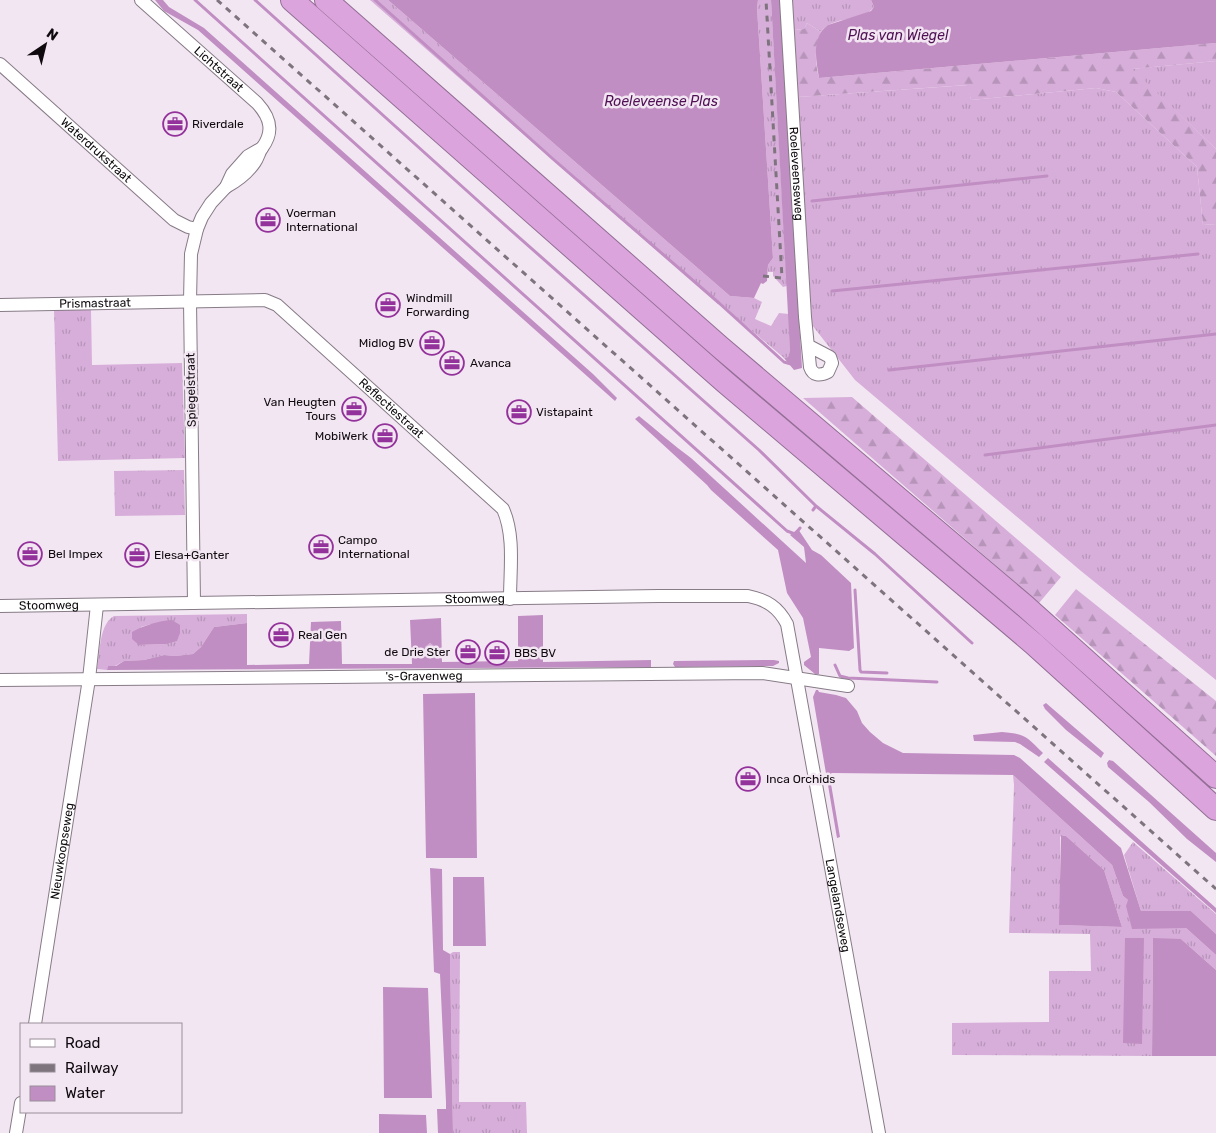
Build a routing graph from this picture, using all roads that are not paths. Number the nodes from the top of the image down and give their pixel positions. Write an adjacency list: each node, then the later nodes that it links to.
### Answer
1 (141, 0): 6 (street, Lichtstraat)
2 (292, 0): 20 (highway)
3 (326, 0): 19 (highway)
4 (786, 0): 10 (street, Roeleveenseweg)
5 (0, 64): 7 (street, Waterdrukstraat)
6 (262, 148): 7 (street, Spiegelstraat)
7 (197, 229): 8 (street, Spiegelstraat)
8 (190, 301): 9 (street, Prismastraat); 11 (street, Reflectiestraat); 12 (street, Spiegelstraat)
9 (0, 305)
10 (809, 346)
11 (510, 599): 12 (street, Stoomweg); 15 (street, Stoomweg)
12 (194, 603): 13 (street, Stoomweg)
13 (97, 604): 14 (street, Stoomweg); 16 (street, Stoomweg)
14 (0, 606)
15 (798, 678): 16 (street, 's-Gravenweg); 18 (street, 's-Gravenweg); 24 (street, Langelandseweg)
16 (89, 679): 17 (street, 's-Gravenweg); 21 (street, Nieuwkoopseweg)
17 (0, 680)
18 (848, 686)
19 (1216, 777)
20 (1216, 809)
21 (35, 1023)
22 (20, 1109): 23 (street)
23 (16, 1133)
24 (879, 1133)

